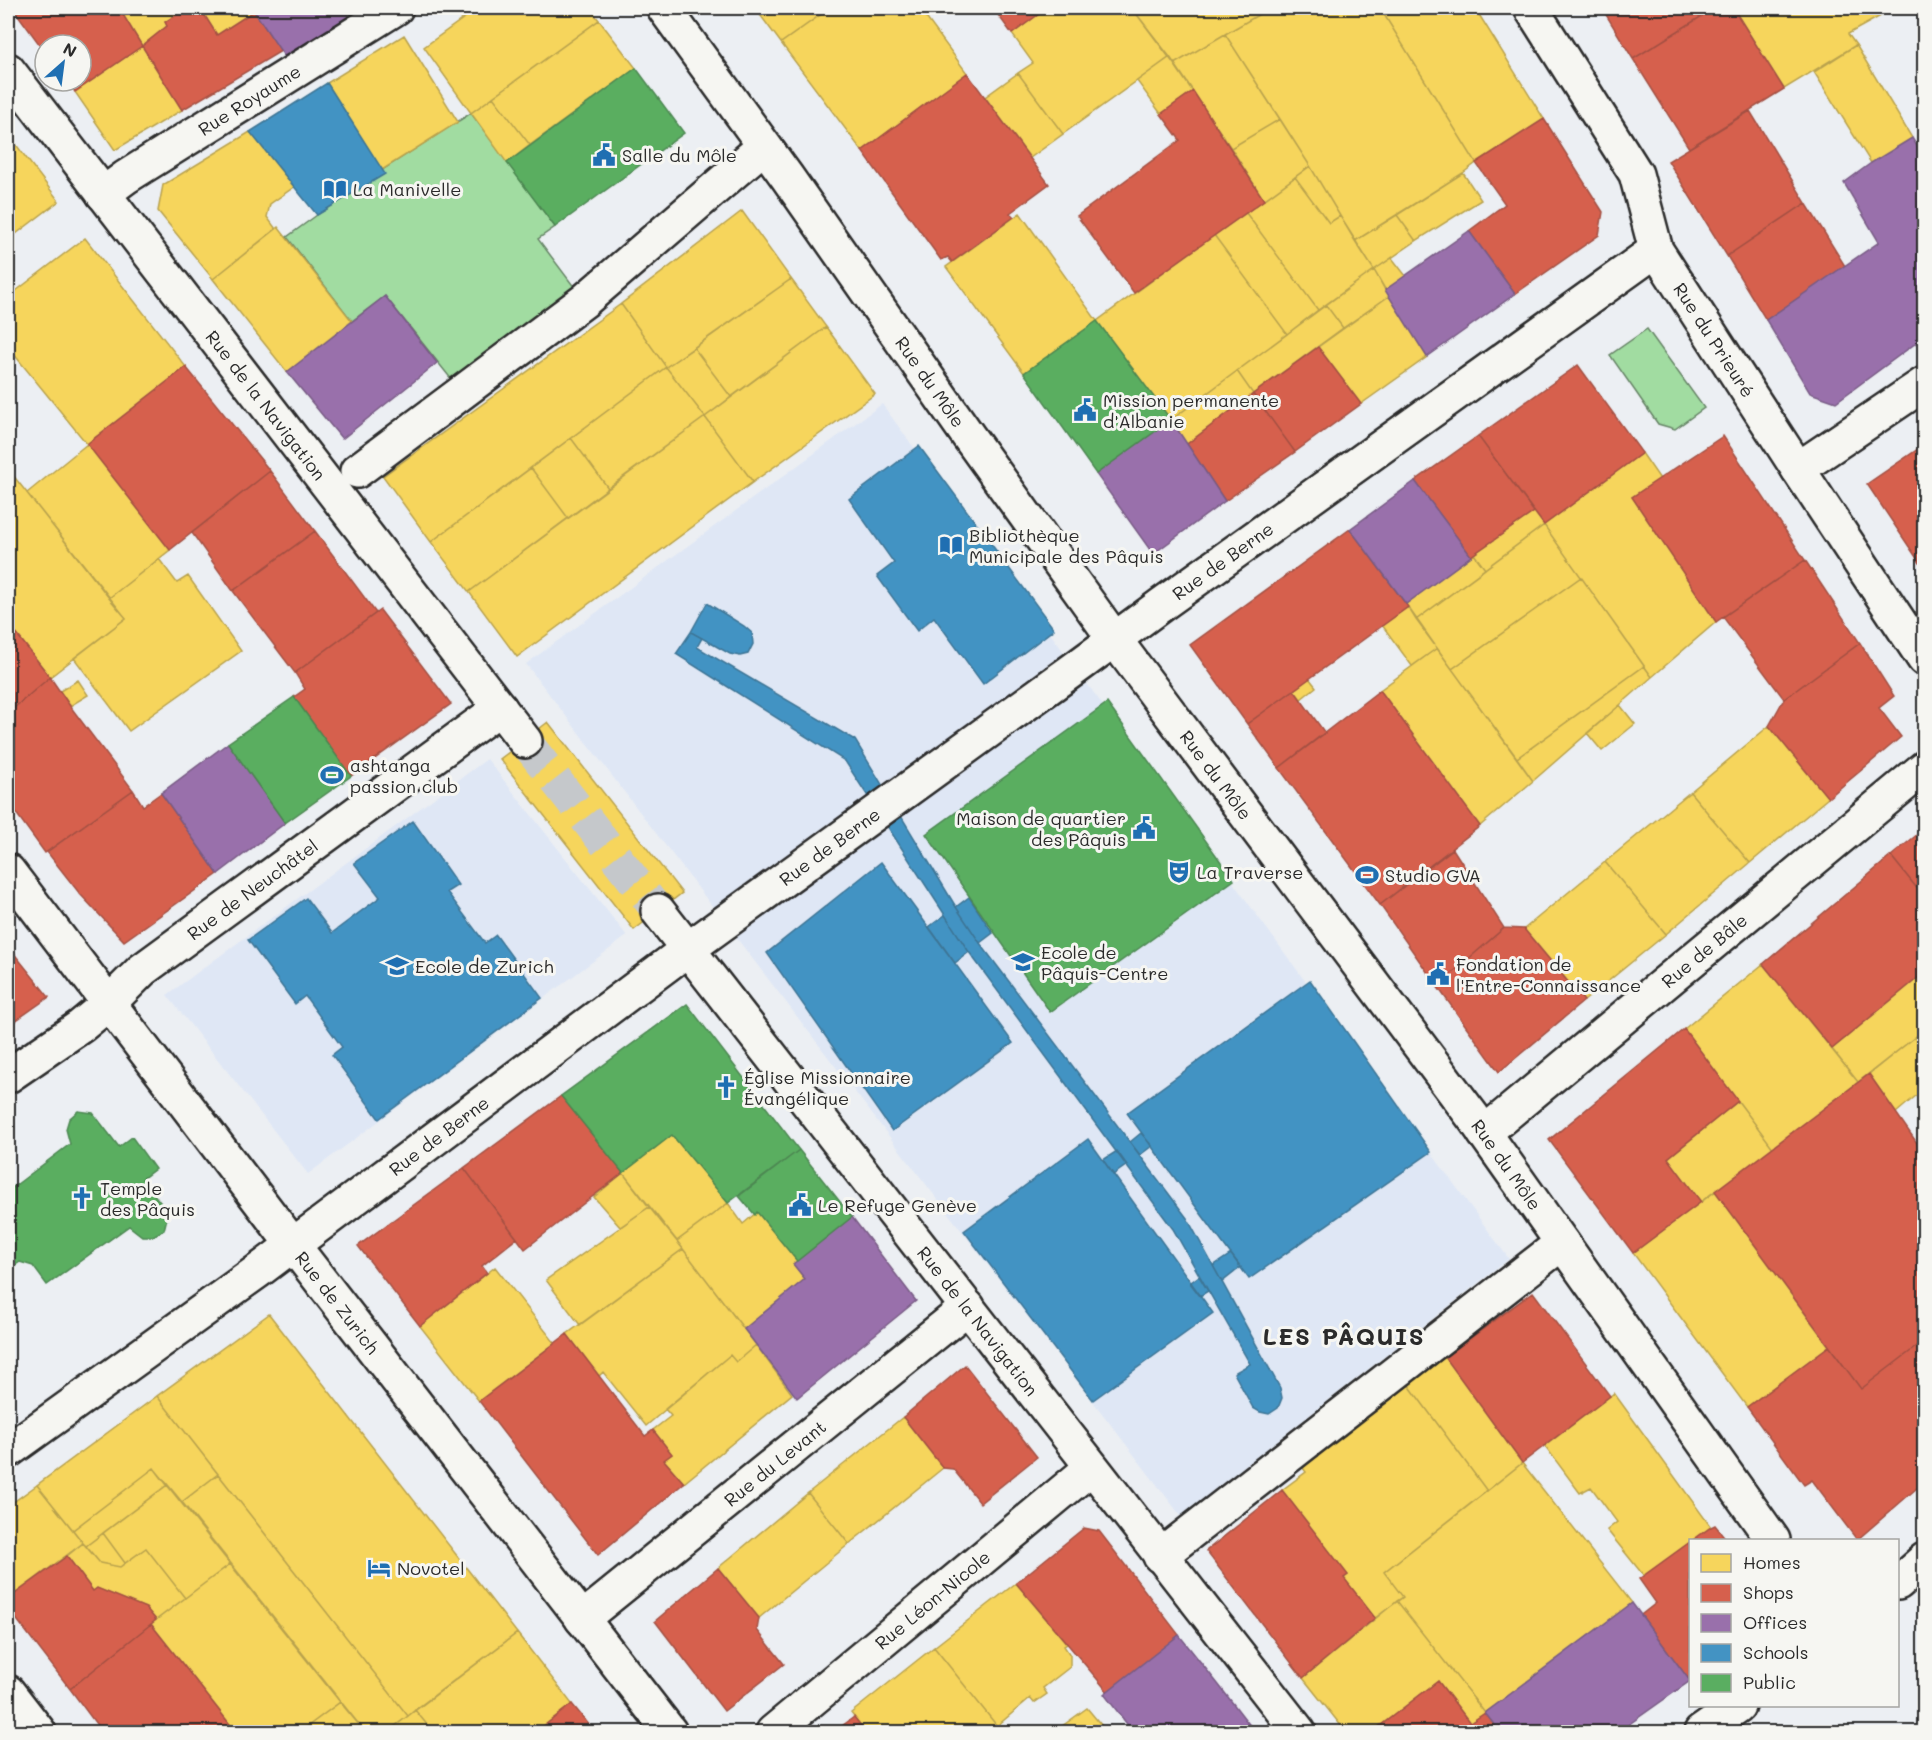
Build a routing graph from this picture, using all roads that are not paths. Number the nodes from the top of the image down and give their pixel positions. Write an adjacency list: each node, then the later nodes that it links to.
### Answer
1 (396, 8): 6 (street, Rue Royaume)
2 (664, 8): 5 (street, Rue du Môle)
3 (1531, 8): 7 (street, Rue du Prieuré)
4 (8, 70): 6 (street, Rue de la Navigation)
5 (763, 147): 10 (street); 11 (street, Rue du Môle)
6 (103, 194): 13 (street, Rue de la Navigation)
7 (1656, 250): 9 (street, Rue du Prieuré); 11 (street, Rue de Berne)
8 (1924, 384): 9 (street)
9 (1798, 469): 12 (street, Rue du Prieuré)
10 (357, 471)
11 (1115, 640): 18 (street, Rue de Berne); 21 (street, Rue du Môle)
12 (1924, 659)
13 (500, 708): 14 (street, Rue de la Navigation); 19 (street, Rue de Neuchâtel)
14 (525, 741)
15 (1924, 768): 21 (street, Rue de Bâle)
16 (8, 871): 19 (street, Rue de Zurich)
17 (658, 911): 18 (street, Rue de la Navigation)
18 (688, 949): 23 (street, Rue de Berne); 24 (street, Rue de la Navigation)
19 (109, 1003): 20 (street, Rue de Neuchâtel); 23 (street, Rue de Zurich)
20 (8, 1076)
21 (1484, 1133): 22 (street, Rue du Môle)
22 (1562, 1243): 27 (street, Rue du Môle); 28 (street)
23 (293, 1245): 25 (street, Rue de Berne); 29 (street, Rue de Zurich)
24 (968, 1307): 26 (street, Rue de la Navigation); 29 (street, Rue du Levant)
25 (8, 1451)
26 (1091, 1468): 28 (street, Rue de la Navigation); 34 (street, Rue Léon-Nicole)
27 (1772, 1539)
28 (1160, 1556): 35 (street, Rue de la Navigation)
29 (582, 1619): 33 (street, Rue de Zurich)
30 (10, 1699): 32 (street)
31 (1737, 1707): 36 (street)
32 (39, 1732)
33 (670, 1732)
34 (773, 1732)
35 (1299, 1732)
36 (1701, 1732)

